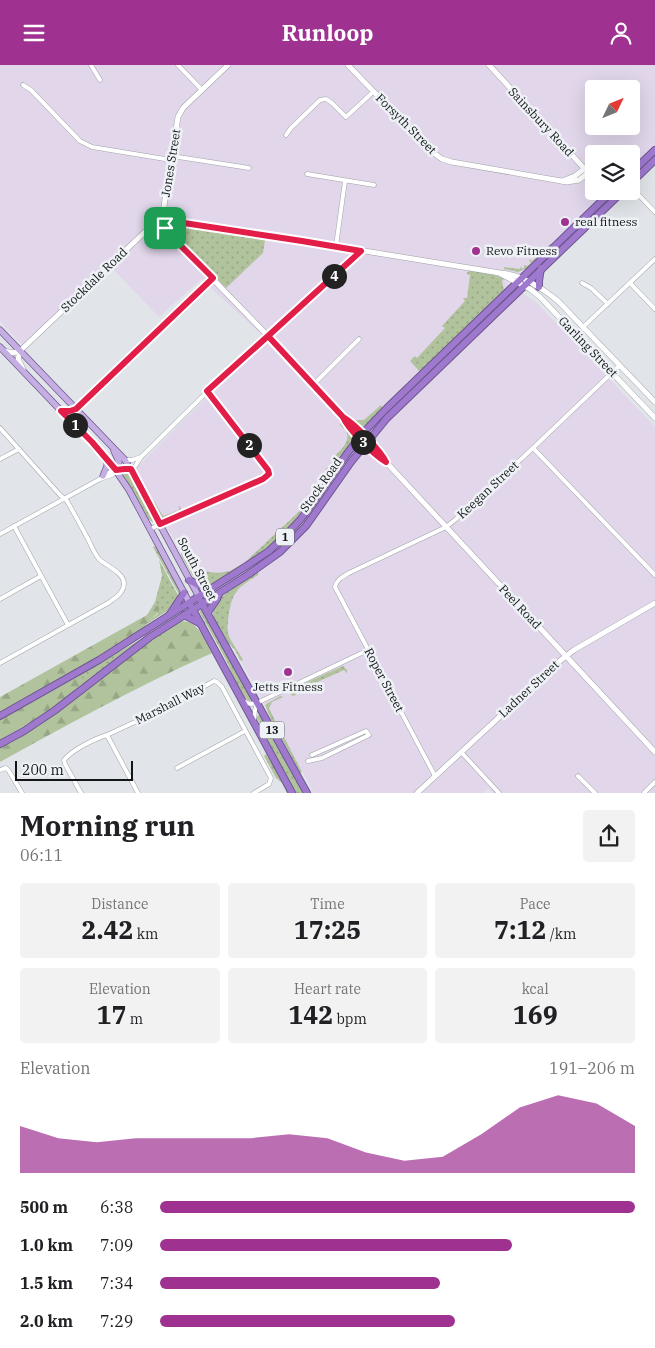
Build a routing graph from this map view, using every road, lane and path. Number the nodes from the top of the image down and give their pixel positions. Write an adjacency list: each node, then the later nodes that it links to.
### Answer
1 (91, 65): 6 (street)
2 (178, 65): 8 (street)
3 (228, 65): 8 (street, Jones Street)
4 (348, 65): 9 (street, Forsyth Street)
5 (489, 65): 16 (street, Sainsbury Road)
6 (100, 80)
7 (23, 85): 12 (street)
8 (202, 90): 12 (street, Jones Street)
9 (373, 91): 10 (street); 17 (street, Forsyth Street)
10 (286, 135)
11 (655, 150): 14 (highway)
12 (172, 158): 15 (street); 26 (street, Jones Street)
13 (655, 160): 18 (highway)
14 (640, 164)
15 (249, 168)
16 (585, 170)
17 (585, 171)
18 (640, 174)
19 (307, 175): 20 (street)
20 (345, 181): 21 (street); 27 (street)
21 (374, 185)
22 (640, 196): 25 (street)
23 (604, 200): 30 (highway, Stock Road / 1)
24 (604, 200): 32 (highway, Stock Road / 1)
25 (655, 212)
26 (163, 221): 27 (street); 31 (street, Peel Road); 44 (street, Stockdale Road)
27 (336, 246): 28 (street)
28 (361, 251): 32 (street); 41 (street)
29 (655, 259): 34 (street)
30 (541, 268): 35 (highway, Stock Road / 1); 36 (highway)
31 (213, 278): 41 (street, Peel Road); 51 (street)
32 (519, 280): 35 (street, Garling Street); 55 (highway, Stock Road / 1)
33 (582, 283): 37 (street)
34 (630, 283): 37 (street); 38 (street)
35 (526, 284): 36 (street, Garling Street); 46 (street, Garling Street); 56 (highway, Stock Road / 1)
36 (539, 287): 39 (street, Garling Street)
37 (608, 304): 39 (street)
38 (655, 309)
39 (583, 327): 45 (street, Garling Street)
40 (0, 330): 44 (main road, South Street / 13)
41 (268, 336): 48 (street, Peel Road); 49 (street)
42 (359, 339): 48 (street)
43 (1, 349): 44 (street); 47 (main road, South Street / 13)
44 (20, 351): 47 (street); 51 (main road, South Street / 13)
45 (620, 365): 46 (street, Keegan Street); 50 (street, Garling Street)
46 (612, 372): 53 (street, Garling Street); 58 (street, Keegan Street)
47 (26, 374): 52 (main road, South Street / 13)
48 (312, 385): 55 (street, Peel Road)
49 (207, 391): 60 (street); 68 (street)
50 (655, 402)
51 (76, 409): 52 (street); 57 (main road, South Street / 13)
52 (61, 411): 61 (main road, South Street / 13)
53 (655, 417)
54 (0, 428): 59 (street)
55 (361, 436): 56 (street, Peel Road); 77 (highway, Stock Road / 1)
56 (366, 442): 70 (street, Peel Road); 79 (highway, Stock Road / 1)
57 (111, 445): 63 (main road, South Street / 13); 64 (main road)
58 (533, 448): 70 (street, Keegan Street); 73 (street)
59 (19, 449): 62 (street); 67 (street)
60 (141, 457): 63 (street); 65 (street)
61 (107, 458): 64 (main road, South Street / 13); 66 (main road)
62 (0, 459)
63 (125, 460): 65 (main road, South Street / 13)
64 (116, 470): 65 (main road); 66 (street); 71 (main road, South Street / 13)
65 (132, 472): 68 (main road, South Street / 13)
66 (102, 478): 67 (street)
67 (64, 499): 69 (street); 90 (street)
68 (160, 524): 71 (street); 75 (main road, South Street / 13)
69 (14, 526): 72 (street); 74 (street)
70 (446, 527): 76 (street, Keegan Street); 92 (street, Peel Road)
71 (150, 529): 78 (main road, South Street / 13)
72 (0, 534)
73 (655, 575)
74 (41, 576): 81 (street); 90 (street)
75 (189, 580): 77 (highway); 80 (main road, South Street / 13)
76 (336, 584): 91 (street, Roper Street)
77 (208, 591): 80 (highway, Stock Road / 1)
78 (184, 593): 82 (main road, South Street / 13); 87 (highway)
79 (220, 593): 83 (highway, Stock Road / 1); 86 (highway)
80 (199, 597): 82 (highway, Stock Road / 1); 83 (highway, South Street / 13)
81 (0, 599)
82 (189, 603): 85 (highway, South Street / 13); 87 (highway, Stock Road / 1)
83 (202, 603): 85 (highway, Stock Road / 1); 86 (highway, South Street / 13)
84 (655, 603): 92 (street, Ladner Street)
85 (193, 609): 88 (highway, Stock Road / 1); 89 (highway, South Street / 13)
86 (208, 612): 95 (highway, South Street / 13)
87 (170, 615): 96 (highway, Stock Road / 1)
88 (184, 615): 89 (highway); 100 (highway, Stock Road / 1)
89 (201, 624): 94 (highway, South Street / 13)
90 (68, 625): 93 (street)
91 (368, 650): 95 (street); 107 (street, Roper Street)
92 (566, 656): 101 (street, Ladner Street); 102 (street, Peel Road)
93 (0, 663)
94 (242, 701): 95 (street); 97 (highway, South Street / 13)
95 (257, 703): 97 (street); 115 (highway, South Street / 13)
96 (0, 716)
97 (253, 722): 114 (highway, South Street / 13)
98 (245, 731): 99 (street, Marshall Way); 105 (street); 113 (street, Marshall Way)
99 (107, 735): 111 (street, Marshall Way); 112 (street)
100 (0, 745)
101 (461, 752): 107 (street, Ladner Street); 117 (street)
102 (655, 752)
103 (312, 755): 104 (street)
104 (308, 761)
105 (177, 768)
106 (0, 770): 110 (street)
107 (435, 776): 116 (street, Ladner Street)
108 (578, 776): 118 (street)
109 (655, 783): 119 (street)
110 (22, 793)
111 (80, 793)
112 (138, 793)
113 (254, 793)
114 (292, 793)
115 (307, 793)
116 (417, 793)
117 (499, 793)
118 (595, 793)
119 (644, 793)

